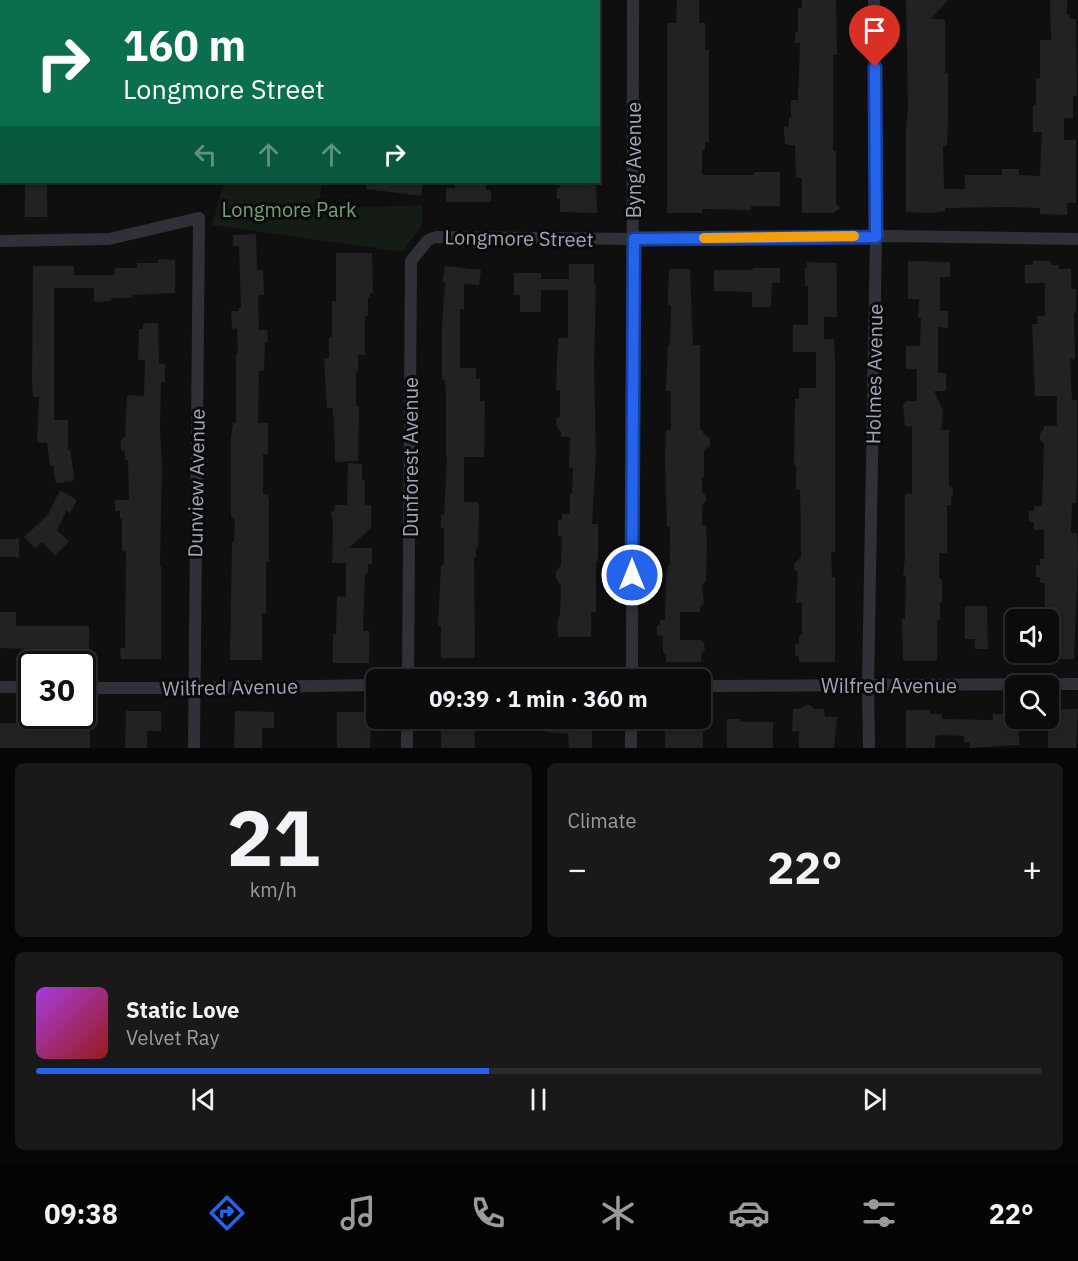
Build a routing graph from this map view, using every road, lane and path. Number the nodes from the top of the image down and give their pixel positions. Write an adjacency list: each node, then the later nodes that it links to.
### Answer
1 (633, 0): 4 (street, Byng Avenue)
2 (874, 0): 3 (street, Holmes Avenue)
3 (876, 237): 4 (street, Longmore Street); 5 (street, Longmore Street); 13 (street, Holmes Avenue)
4 (634, 239): 6 (street, Longmore Street); 9 (street, Byng Avenue)
5 (1078, 239)
6 (428, 240): 8 (street, Dunforest Avenue)
7 (0, 241): 17 (street, Dunview Avenue)
8 (408, 669)
9 (632, 669)
10 (1078, 684): 13 (street, Wilfred Avenue)
11 (366, 685): 17 (street, Wilfred Avenue)
12 (711, 686): 13 (street, Wilfred Avenue)
13 (868, 686): 23 (street, Holmes Avenue)
14 (0, 687): 15 (street)
15 (18, 687)
16 (96, 688): 17 (street, Wilfred Avenue)
17 (194, 688): 20 (street, Dunview Avenue)
18 (407, 729): 21 (street)
19 (631, 729): 22 (street)
20 (194, 748)
21 (407, 748)
22 (631, 748)
23 (869, 748)

